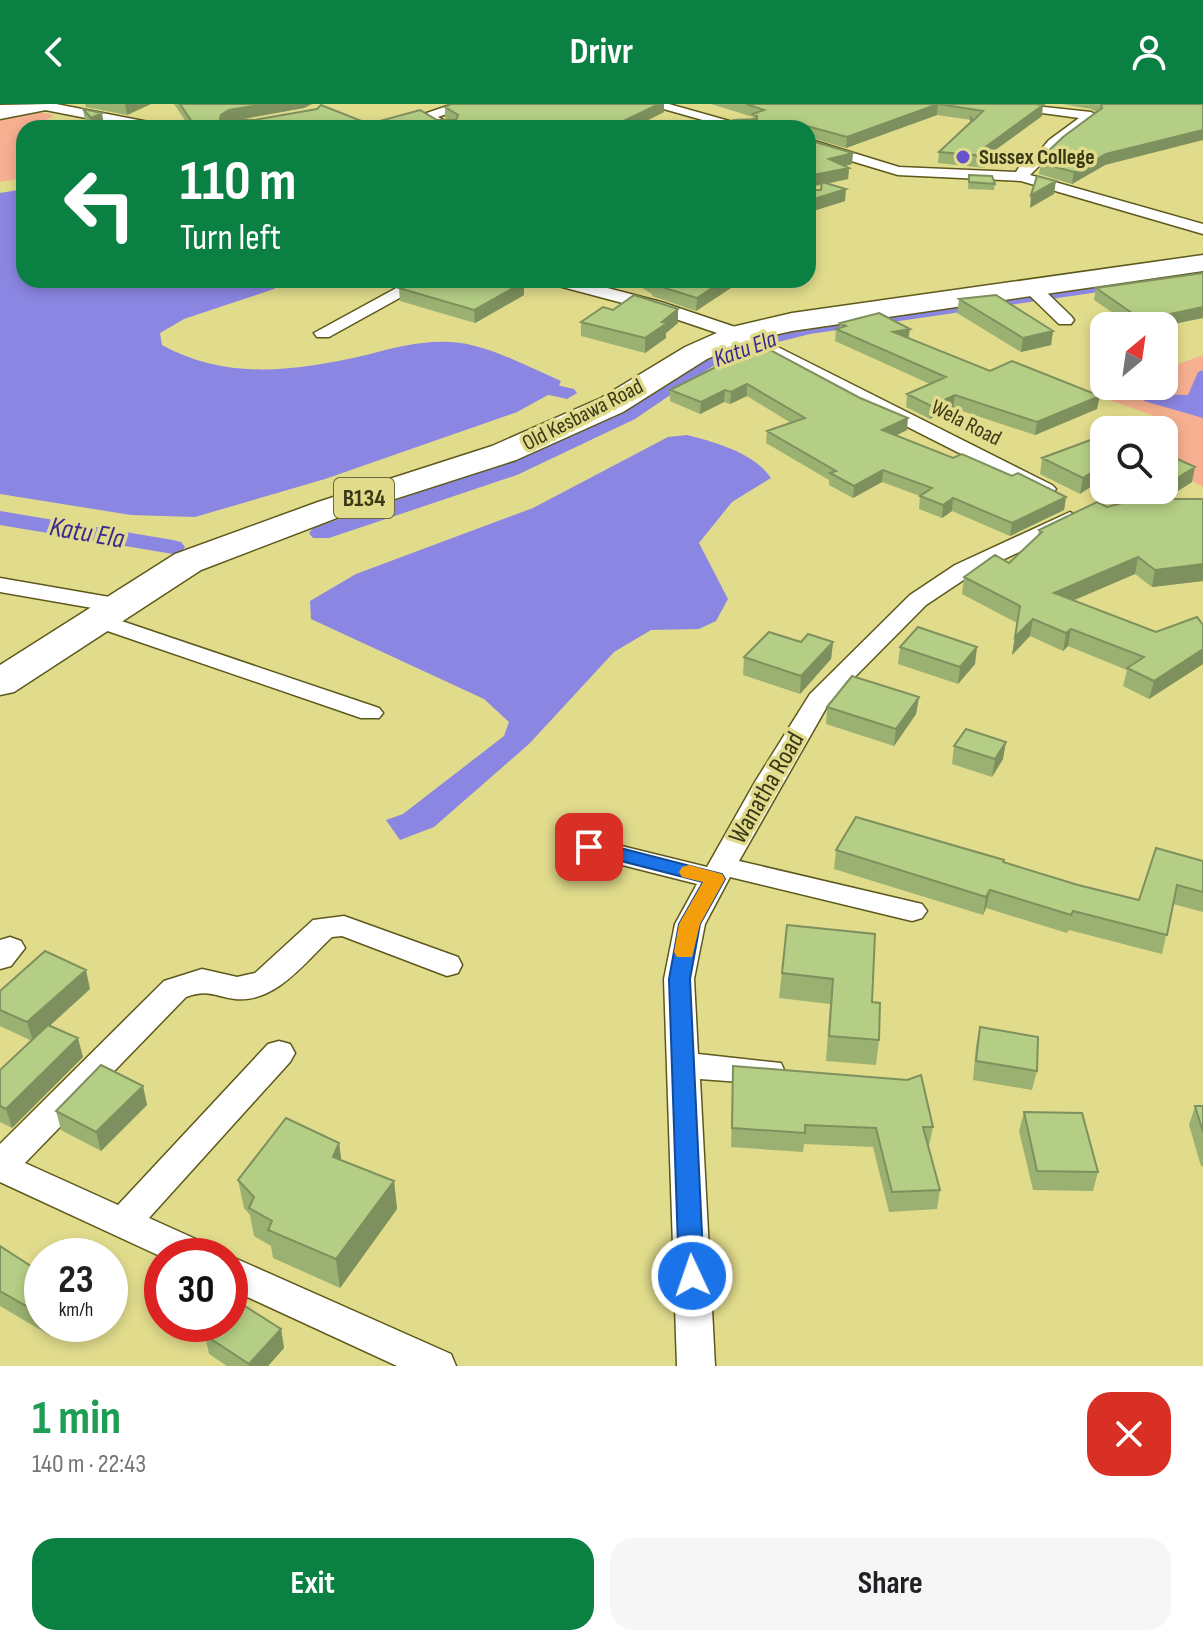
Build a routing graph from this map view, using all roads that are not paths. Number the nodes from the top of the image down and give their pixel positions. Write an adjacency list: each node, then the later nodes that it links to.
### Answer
1 (41, 104): 6 (main road); 8 (street)
2 (468, 104): 9 (street)
3 (653, 104): 7 (street)
4 (1020, 106): 12 (street)
5 (729, 108): 7 (street)
6 (0, 112)
7 (705, 117): 10 (street)
8 (120, 120)
9 (433, 120)
10 (716, 120)
11 (816, 147): 12 (street)
12 (1022, 177): 13 (street)
13 (1203, 229)
14 (1203, 263): 17 (main road, Old Kesbawa Road / B134)
15 (409, 288): 19 (street)
16 (586, 288): 20 (street, Wela Road)
17 (1032, 288): 18 (street); 20 (main road, Old Kesbawa Road / B134)
18 (1065, 320)
19 (323, 333)
20 (747, 340): 21 (street, Wela Road); 23 (main road, Old Kesbawa Road / B134)
21 (1088, 510): 27 (street, Wanatha Road)
22 (0, 585): 23 (street)
23 (110, 613): 24 (main road, Old Kesbawa Road / B134); 25 (street)
24 (0, 683)
25 (370, 713)
26 (589, 847): 27 (street)
27 (718, 872): 28 (street); 31 (street, Wanatha Road)
28 (912, 911)
29 (447, 965): 33 (street)
30 (279, 1053): 34 (street)
31 (681, 1065): 32 (street); 38 (street, Wanatha Road)
32 (792, 1074)
33 (0, 1167): 34 (street)
34 (123, 1223): 35 (street)
35 (156, 1238)
36 (248, 1280): 37 (street)
37 (437, 1366)
38 (696, 1366)

